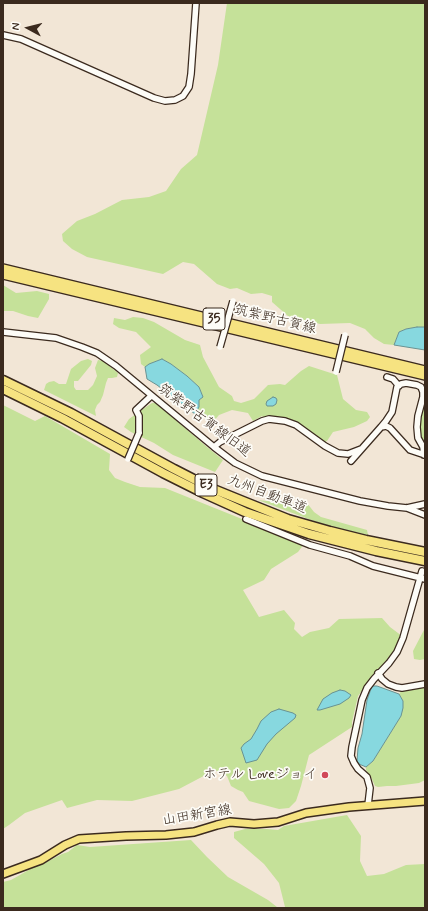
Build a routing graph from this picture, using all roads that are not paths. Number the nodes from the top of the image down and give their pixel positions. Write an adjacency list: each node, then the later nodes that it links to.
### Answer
1 (196, 3): 2 (street)
2 (3, 35)
3 (3, 268): 9 (main road, 筑紫野古賀線 / 35)
4 (3, 275): 11 (main road, 筑紫野古賀線 / 35)
5 (232, 301): 8 (street, bridge)
6 (3, 332): 16 (street, 筑紫野古賀線旧道)
7 (345, 335): 10 (street, bridge)
8 (220, 348)
9 (425, 370)
10 (336, 372)
11 (425, 376)
12 (387, 377): 14 (street)
13 (3, 380): 27 (highway, 九州自動車道 / E3)
14 (399, 386): 17 (street); 20 (street)
15 (3, 389): 28 (highway, 九州自動車道 / E3)
16 (151, 396): 18 (street, 筑紫野古賀線旧道); 22 (street, bridge)
17 (381, 427): 19 (street); 20 (street)
18 (214, 447): 19 (street); 24 (street, 筑紫野古賀線旧道)
19 (361, 449): 21 (street)
20 (425, 455)
21 (351, 461)
22 (127, 462)
23 (425, 504): 24 (street, 筑紫野古賀線旧道)
24 (407, 508): 25 (street)
25 (425, 515)
26 (246, 520): 29 (street)
27 (425, 552)
28 (425, 561)
29 (422, 575): 30 (street)
30 (378, 673): 31 (street); 33 (street)
31 (425, 684)
32 (425, 801): 33 (main road, 山田新宮線)
33 (368, 805): 34 (main road, 山田新宮線)
34 (3, 874)

